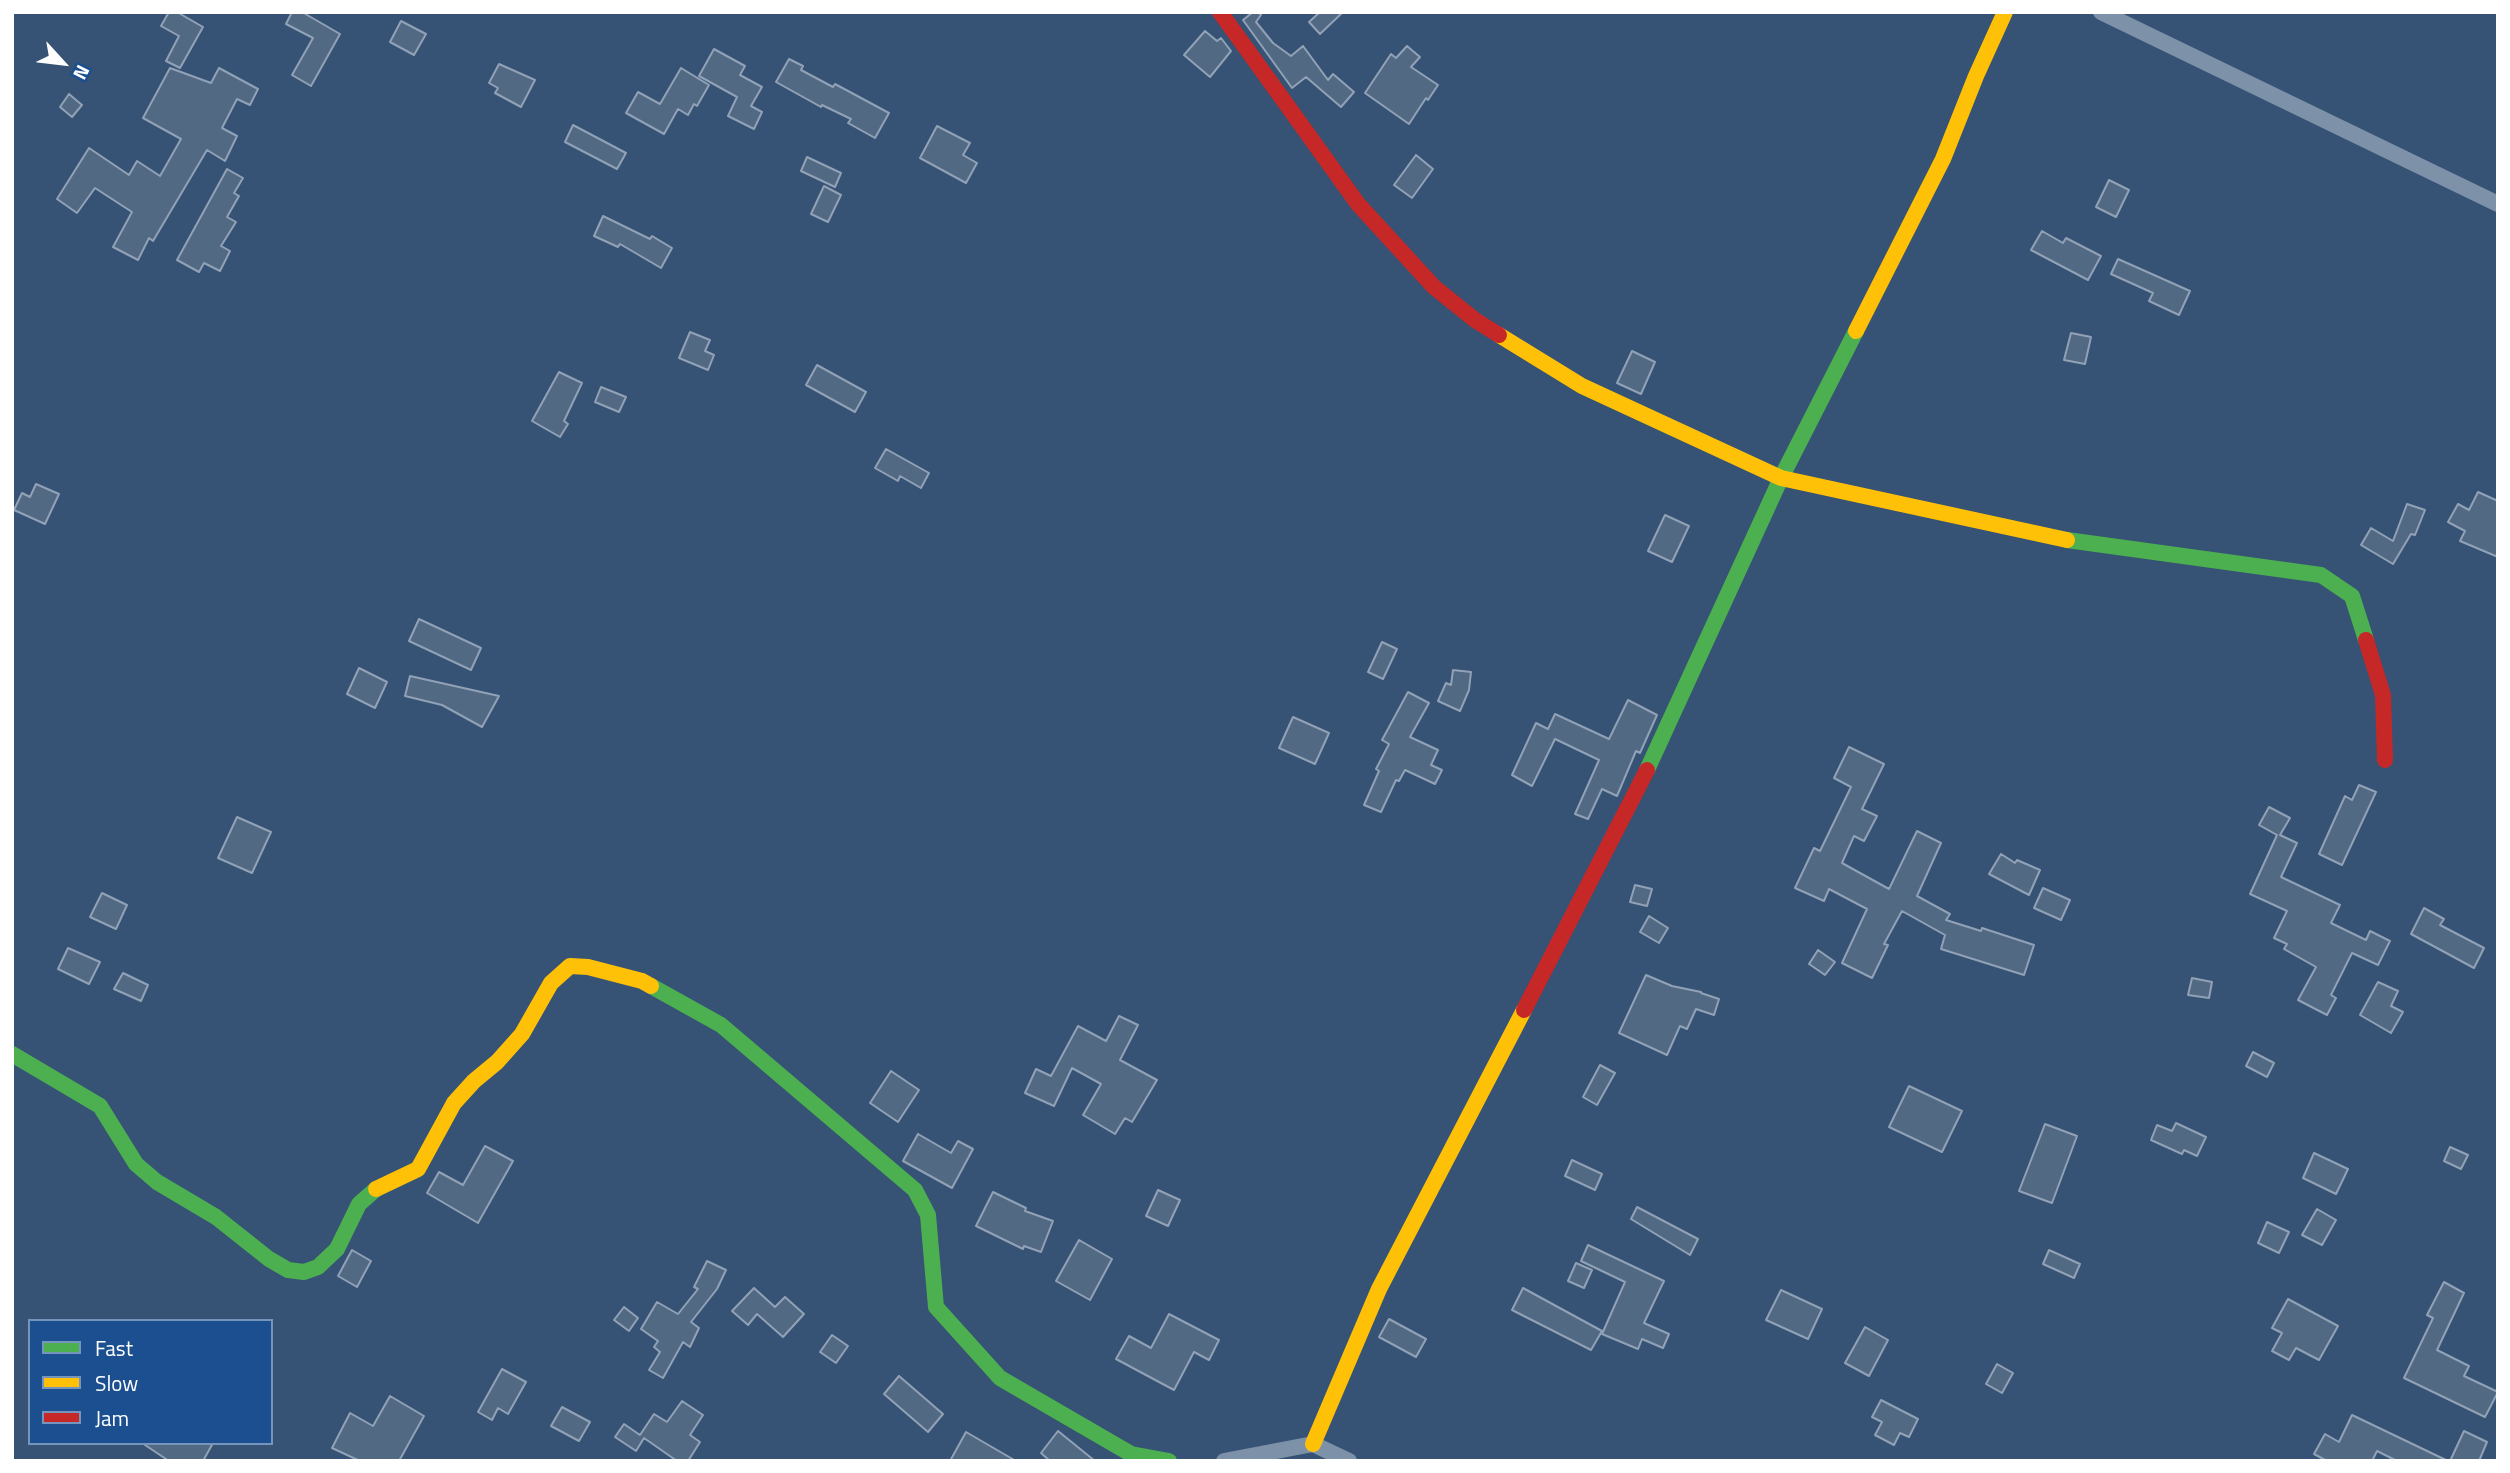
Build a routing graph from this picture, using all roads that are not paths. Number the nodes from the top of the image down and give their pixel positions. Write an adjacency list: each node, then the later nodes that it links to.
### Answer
1 (1220, 12): 5 (street)
2 (2005, 12): 5 (street)
3 (2101, 12): 4 (street)
4 (2498, 204)
5 (1781, 478): 6 (street); 8 (street)
6 (2385, 760)
7 (12, 1054): 9 (street)
8 (1313, 1444): 10 (street); 11 (street)
9 (1169, 1461)
10 (1224, 1461)
11 (1349, 1461)

